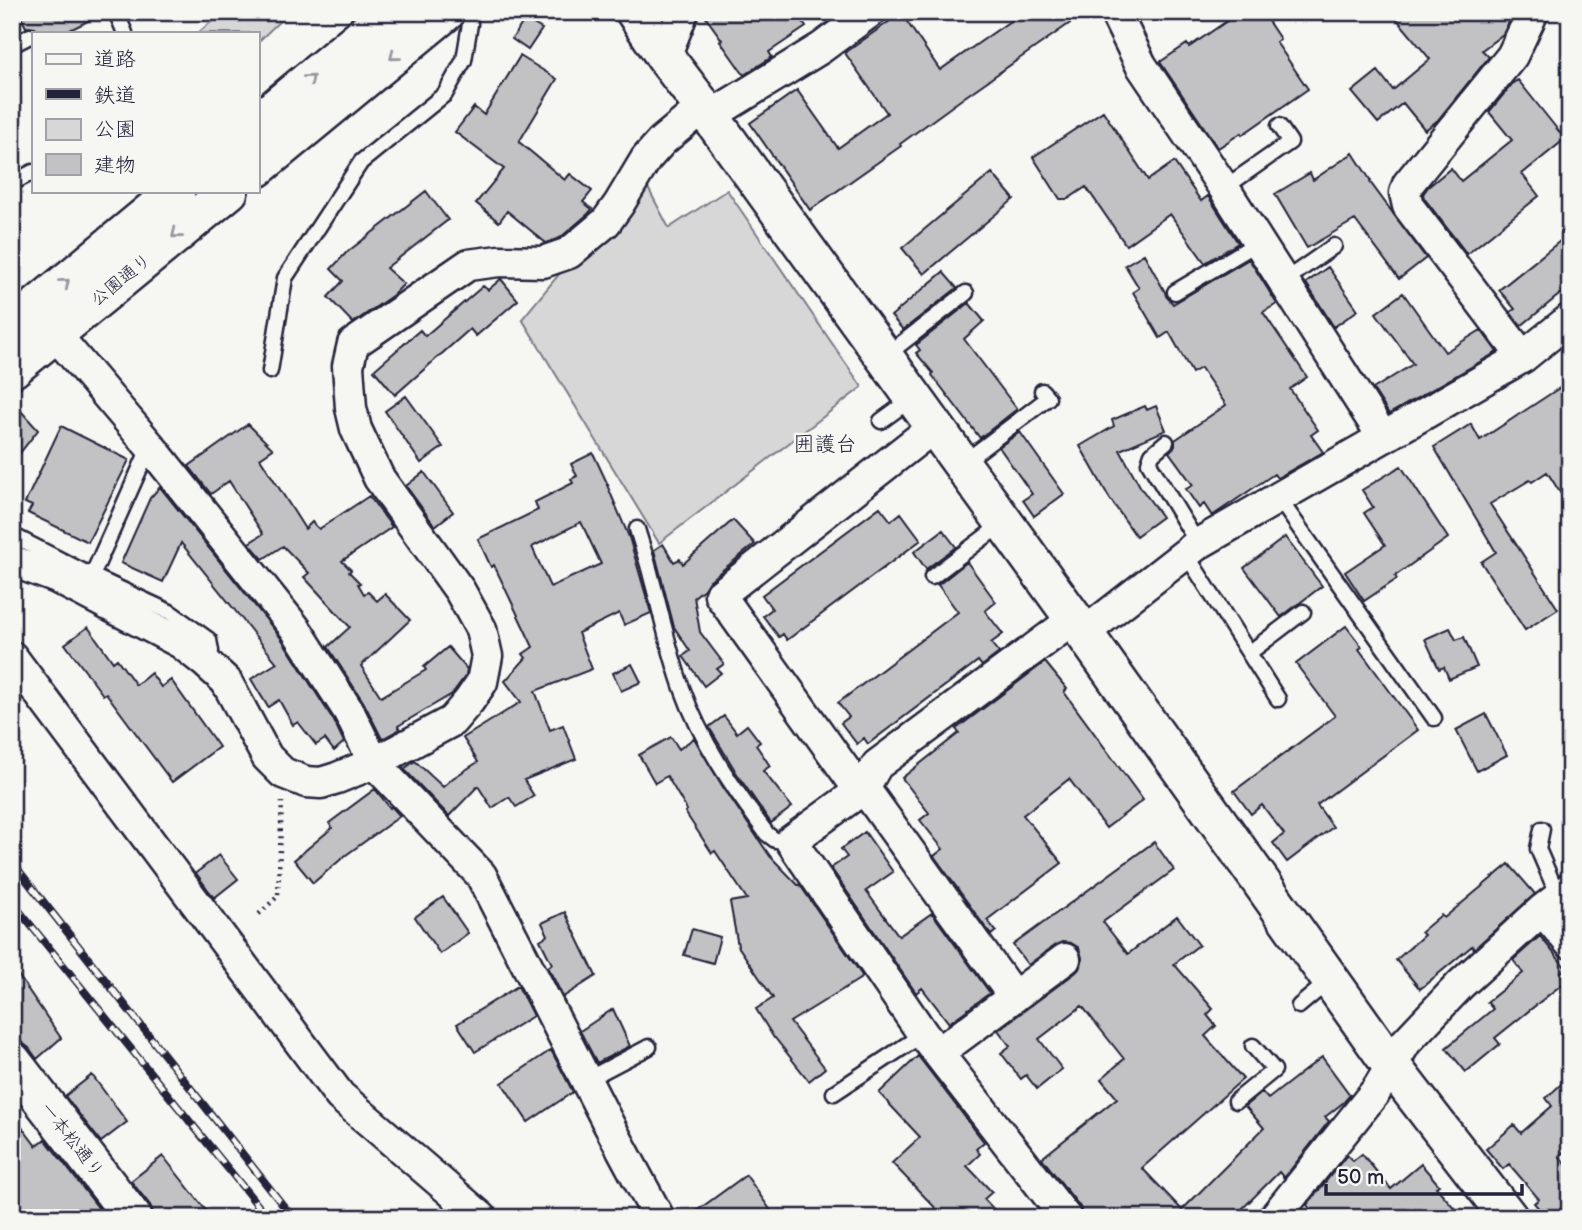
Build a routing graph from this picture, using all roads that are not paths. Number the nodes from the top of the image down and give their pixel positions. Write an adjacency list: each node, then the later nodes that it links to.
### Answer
1 (116, 12): 10 (lane)
2 (391, 12): 15 (street, one-way to 2)
3 (446, 12): 17 (street, one-way to 17)
4 (470, 12): 34 (lane)
5 (635, 12): 13 (street)
6 (683, 12): 13 (street)
7 (870, 12): 14 (street)
8 (1115, 12): 20 (street)
9 (1533, 12): 32 (street)
10 (125, 32)
11 (30, 36): 12 (lane)
12 (12, 45)
13 (665, 57): 14 (street)
14 (707, 112): 31 (street); 58 (street)
15 (259, 121)
16 (1279, 126): 20 (lane)
17 (259, 166)
18 (32, 173): 19 (lane)
19 (12, 183)
20 (1224, 188): 23 (street)
21 (175, 192): 29 (street, 公園通り, one-way to 21)
22 (228, 192): 30 (street, 公園通り, one-way to 30)
23 (1259, 242): 25 (street); 26 (lane)
24 (1334, 246): 25 (lane)
25 (1284, 281): 39 (street)
26 (1175, 292)
27 (966, 293): 31 (lane)
28 (1569, 320): 32 (street)
29 (12, 327)
30 (55, 334): 33 (street, 公園通り); 41 (street)
31 (884, 357): 36 (street)
32 (1523, 357): 39 (street)
33 (12, 369)
34 (270, 371)
35 (1042, 391): 42 (lane)
36 (914, 397): 37 (lane); 38 (street)
37 (881, 421)
38 (934, 426): 42 (street); 59 (street)
39 (1383, 437): 43 (street)
40 (1166, 442): 47 (lane)
41 (150, 446): 49 (lane); 58 (street)
42 (962, 464): 44 (street)
43 (1279, 499): 47 (street); 57 (lane)
44 (1004, 522): 50 (lane); 52 (street)
45 (637, 528): 61 (lane)
46 (12, 535): 49 (lane)
47 (1192, 549): 52 (street); 53 (lane)
48 (12, 561): 55 (street)
49 (92, 576): 55 (lane)
50 (932, 577)
51 (1303, 612): 53 (lane)
52 (1079, 626): 59 (street); 65 (street)
53 (1248, 653): 56 (lane)
54 (12, 657): 77 (street)
55 (205, 662): 58 (street)
56 (1278, 699)
57 (1434, 718)
58 (374, 763): 73 (street)
59 (862, 789): 61 (street); 66 (street)
60 (1542, 829): 62 (lane)
61 (791, 841): 68 (street)
62 (1557, 897): 63 (street); 72 (street)
63 (1570, 943)
64 (1065, 959): 66 (street)
65 (1330, 980): 67 (lane); 72 (street)
66 (1014, 997): 68 (street)
67 (1299, 1006)
68 (930, 1043): 74 (lane); 79 (street)
69 (1253, 1046): 75 (lane)
70 (649, 1047): 73 (lane)
71 (12, 1062): 76 (street, 一本松通り)
72 (1391, 1065): 80 (street); 81 (street)
73 (586, 1080): 78 (street)
74 (834, 1093)
75 (1236, 1101)
76 (133, 1218)
77 (482, 1218)
78 (659, 1218)
79 (1066, 1218)
80 (1274, 1218)
81 (1508, 1218)

